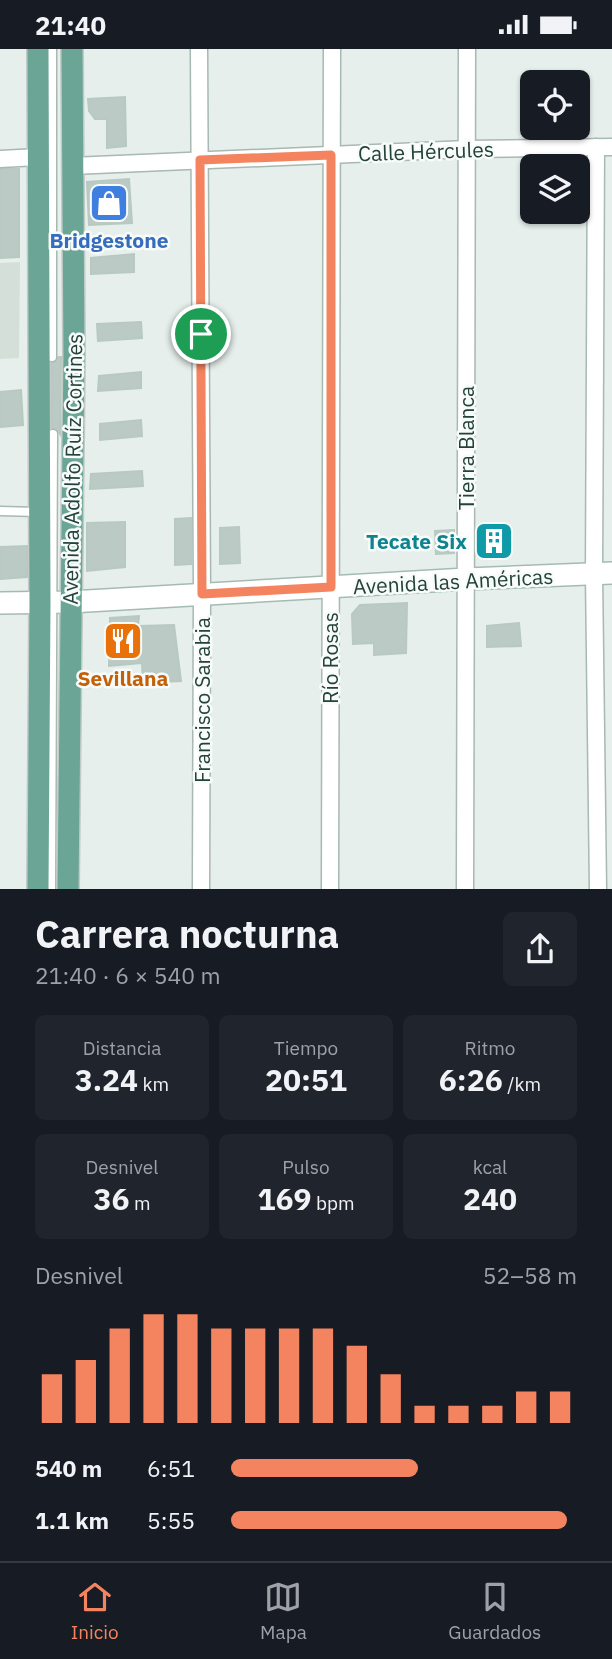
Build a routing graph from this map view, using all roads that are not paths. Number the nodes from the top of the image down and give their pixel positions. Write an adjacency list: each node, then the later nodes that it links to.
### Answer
1 (38, 49): 11 (main road, Avenida Adolfo Ruíz Cortines)
2 (52, 49): 16 (lane)
3 (63, 49): 15 (lane)
4 (72, 49): 14 (main road, Avenida Adolfo Ruíz Cortines)
5 (199, 49): 13 (street, Francisco Sarabia)
6 (332, 49): 10 (street, Río Rosas)
7 (467, 49): 9 (street, Tierra Blanca)
8 (604, 147): 9 (street, Calle Hércules); 21 (street)
9 (467, 149): 10 (street, Calle Hércules); 22 (street, Tierra Blanca)
10 (331, 155): 13 (street, Calle Hércules); 23 (street, Río Rosas)
11 (38, 157): 12 (street); 20 (main road, Avenida Adolfo Ruíz Cortines)
12 (0, 159)
13 (200, 160): 14 (street, Calle Hércules); 24 (street, Francisco Sarabia)
14 (72, 166): 25 (main road, Avenida Adolfo Ruíz Cortines)
15 (63, 202)
16 (52, 357)
17 (53, 435): 25 (lane)
18 (63, 487): 25 (lane)
19 (0, 511): 20 (lane)
20 (40, 512): 25 (main road, Avenida Adolfo Ruíz Cortines)
21 (603, 574): 22 (main road, Avenida las Américas); 34 (street)
22 (466, 579): 23 (main road, Avenida las Américas); 33 (street, Tierra Blanca)
23 (331, 587): 24 (main road, Avenida las Américas); 32 (street, Río Rosas)
24 (202, 594): 25 (main road, Avenida las Américas); 31 (street, Francisco Sarabia)
25 (56, 602): 26 (main road, Avenida las Américas); 27 (main road, Avenida Adolfo Ruíz Cortines); 28 (lane); 29 (lane); 30 (main road, Avenida Adolfo Ruíz Cortines)
26 (0, 603)
27 (38, 889)
28 (51, 889)
29 (61, 889)
30 (68, 889)
31 (201, 889)
32 (330, 889)
33 (465, 889)
34 (598, 889)

